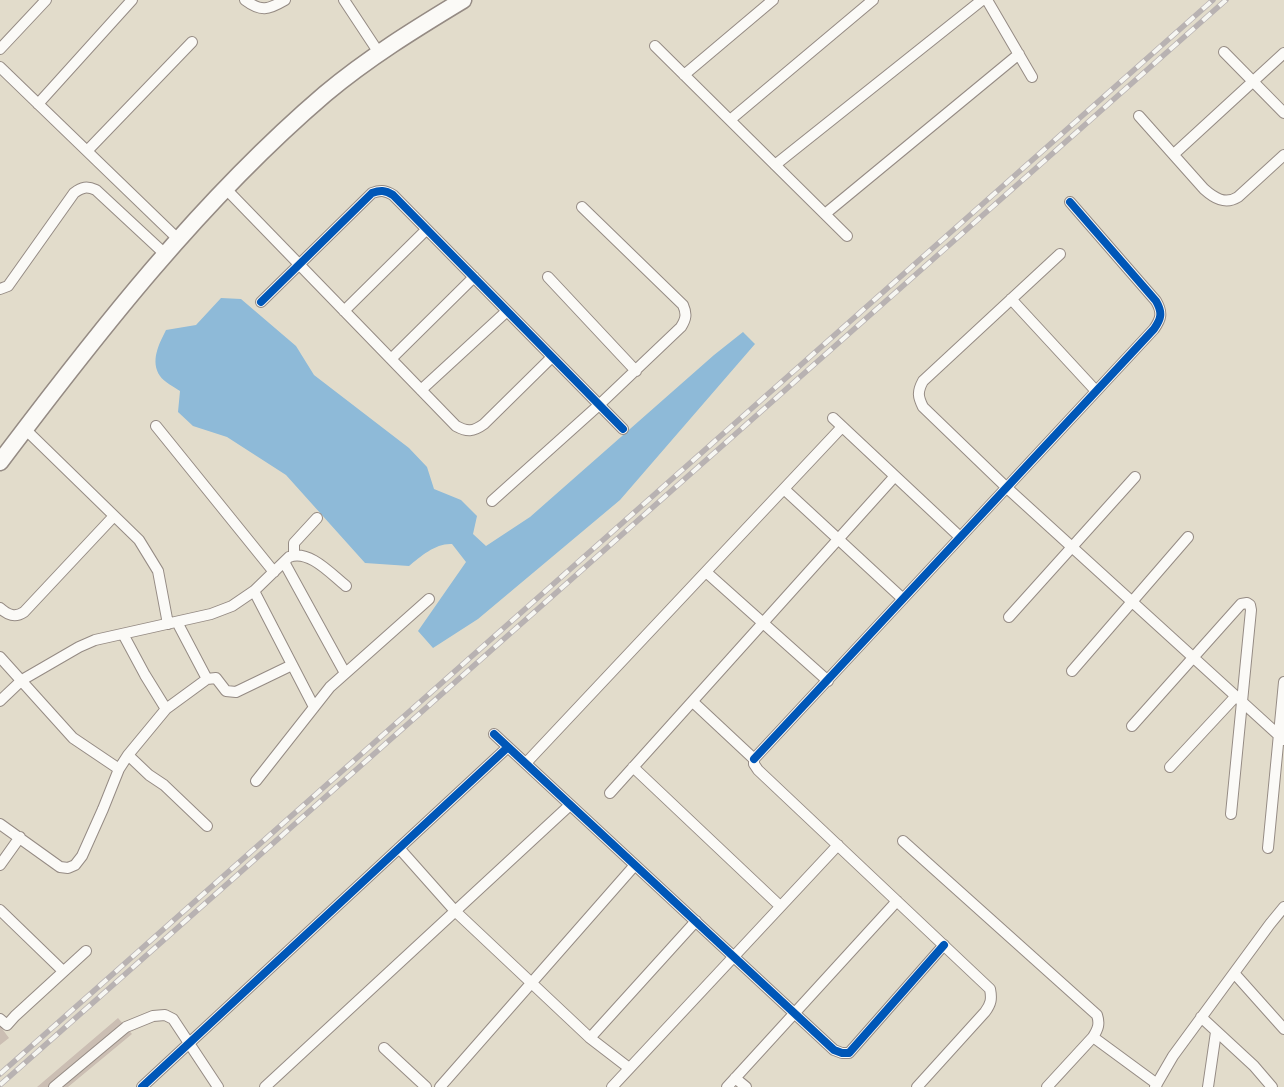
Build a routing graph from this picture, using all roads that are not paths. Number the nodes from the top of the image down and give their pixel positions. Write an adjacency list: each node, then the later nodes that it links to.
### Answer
1 (46, 0): 13 (street)
2 (132, 0): 22 (street)
3 (245, 0): 4 (street)
4 (285, 0)
5 (344, 0): 15 (street)
6 (462, 0): 15 (main road)
7 (773, 0): 19 (street)
8 (873, 0): 25 (street)
9 (982, 0): 29 (street)
10 (987, 0): 17 (street)
11 (192, 42): 26 (street)
12 (654, 46): 19 (street)
13 (0, 49)
14 (1224, 52): 21 (street)
15 (379, 53): 30 (main road)
16 (1284, 53): 21 (street)
17 (1019, 54): 20 (street); 33 (street)
18 (0, 67): 22 (street)
19 (684, 75): 25 (street)
20 (1032, 77)
21 (1253, 81): 23 (street); 27 (street)
22 (38, 104): 26 (street)
23 (1284, 112)
24 (1139, 116): 27 (street)
25 (730, 120): 29 (street)
26 (87, 151): 36 (street)
27 (1174, 154): 28 (street)
28 (1284, 155)
29 (775, 165): 33 (street)
30 (226, 189): 36 (main road); 39 (street)
31 (1070, 202): 51 (street)
32 (582, 207): 49 (street)
33 (825, 214): 35 (street)
34 (426, 230): 39 (street); 40 (street); 45 (street)
35 (847, 236)
36 (179, 240): 38 (main road)
37 (1060, 254): 43 (street)
38 (166, 255): 42 (street); 56 (main road)
39 (299, 264): 44 (street); 45 (street)
40 (474, 277): 46 (street); 48 (street)
41 (548, 277): 49 (street)
42 (0, 289)
43 (1011, 299): 51 (street); 61 (street)
44 (261, 302)
45 (344, 311): 48 (street)
46 (507, 311): 47 (street); 50 (street)
47 (552, 357): 50 (street); 52 (street)
48 (391, 359): 50 (street)
49 (636, 371): 52 (street)
50 (421, 390)
51 (1096, 391): 61 (street)
52 (599, 405): 57 (street); 63 (street)
53 (833, 418): 55 (street)
54 (156, 426): 72 (street)
55 (842, 427): 59 (street); 62 (street)
56 (25, 429): 58 (main road); 64 (street)
57 (623, 429)
58 (0, 462)
59 (895, 476): 66 (street); 68 (street)
60 (1134, 477): 69 (street)
61 (1006, 487): 66 (street); 69 (street)
62 (784, 489): 68 (street); 73 (street)
63 (492, 501)
64 (114, 516): 79 (street); 81 (street)
65 (317, 518): 70 (street)
66 (960, 537): 77 (street)
67 (1188, 537): 78 (street)
68 (839, 539): 77 (street); 82 (street)
69 (1072, 547): 78 (street); 80 (street)
70 (294, 555): 71 (street); 74 (street)
71 (284, 562): 72 (street); 88 (street)
72 (274, 572): 75 (street)
73 (706, 572): 82 (street); 104 (street)
74 (346, 586)
75 (254, 591): 81 (street); 86 (street)
76 (429, 599): 88 (street)
77 (903, 599): 91 (street)
78 (1132, 602): 85 (street); 87 (street)
79 (0, 608)
80 (1009, 617)
81 (173, 623): 83 (street); 89 (street)
82 (763, 623): 91 (street); 95 (street)
83 (123, 634): 90 (street); 97 (street)
84 (0, 658): 90 (street)
85 (1193, 658): 93 (street); 93 (street); 98 (street)
86 (292, 666): 89 (street); 96 (street)
87 (1072, 670)
88 (345, 673): 96 (street)
89 (208, 679): 97 (street)
90 (22, 680): 94 (street); 107 (street)
91 (828, 681): 103 (street)
92 (1284, 682): 100 (street)
93 (1239, 699): 100 (street); 106 (street); 111 (street)
94 (0, 701)
95 (693, 702): 103 (street); 105 (street)
96 (314, 707): 108 (street)
97 (166, 709): 102 (street)
98 (1132, 726)
99 (494, 734): 101 (street)
100 (1283, 736): 118 (street)
101 (508, 746): 104 (street); 117 (street)
102 (128, 755): 107 (street); 113 (street)
103 (754, 759): 116 (street)
104 (526, 763): 110 (street)
105 (633, 767): 109 (street); 122 (street)
106 (1170, 767)
107 (119, 769): 114 (street)
108 (256, 781)
109 (610, 793)
110 (570, 804): 119 (street); 125 (street)
111 (1231, 814)
112 (0, 824): 114 (street)
113 (207, 826)
114 (20, 837): 120 (street)
115 (903, 841): 138 (street)
116 (838, 845): 121 (street); 122 (street)
117 (399, 848): 125 (street); 140 (street)
118 (1268, 848)
119 (635, 865): 126 (street); 132 (street)
120 (0, 866)
121 (897, 901): 127 (street); 133 (street)
122 (780, 906): 129 (street)
123 (1284, 907): 131 (street)
124 (0, 910): 130 (street)
125 (454, 911): 132 (street); 149 (street)
126 (696, 922): 129 (street); 139 (street)
127 (944, 945): 133 (street); 145 (street)
128 (86, 951): 130 (street)
129 (733, 956): 133 (street); 142 (street)
130 (63, 971): 135 (street)
131 (1234, 973): 134 (street); 136 (street)
132 (532, 983): 139 (street); 151 (street)
133 (795, 1014): 143 (street)
134 (1201, 1017): 137 (street); 144 (street)
135 (2, 1025)
136 (1284, 1029)
137 (1216, 1032): 156 (street); 157 (street)
138 (1093, 1037): 144 (street); 155 (street)
139 (590, 1038): 142 (street)
140 (189, 1044): 146 (street); 147 (street); 148 (street)
141 (384, 1048): 150 (street)
142 (629, 1068): 152 (street)
143 (735, 1078): 153 (street); 154 (street)
144 (1156, 1085)
145 (920, 1086)
146 (54, 1087)
147 (142, 1087)
148 (218, 1087)
149 (265, 1087)
150 (426, 1087)
151 (440, 1087)
152 (612, 1087)
153 (727, 1087)
154 (746, 1087)
155 (1047, 1087)
156 (1208, 1087)
157 (1272, 1087)

